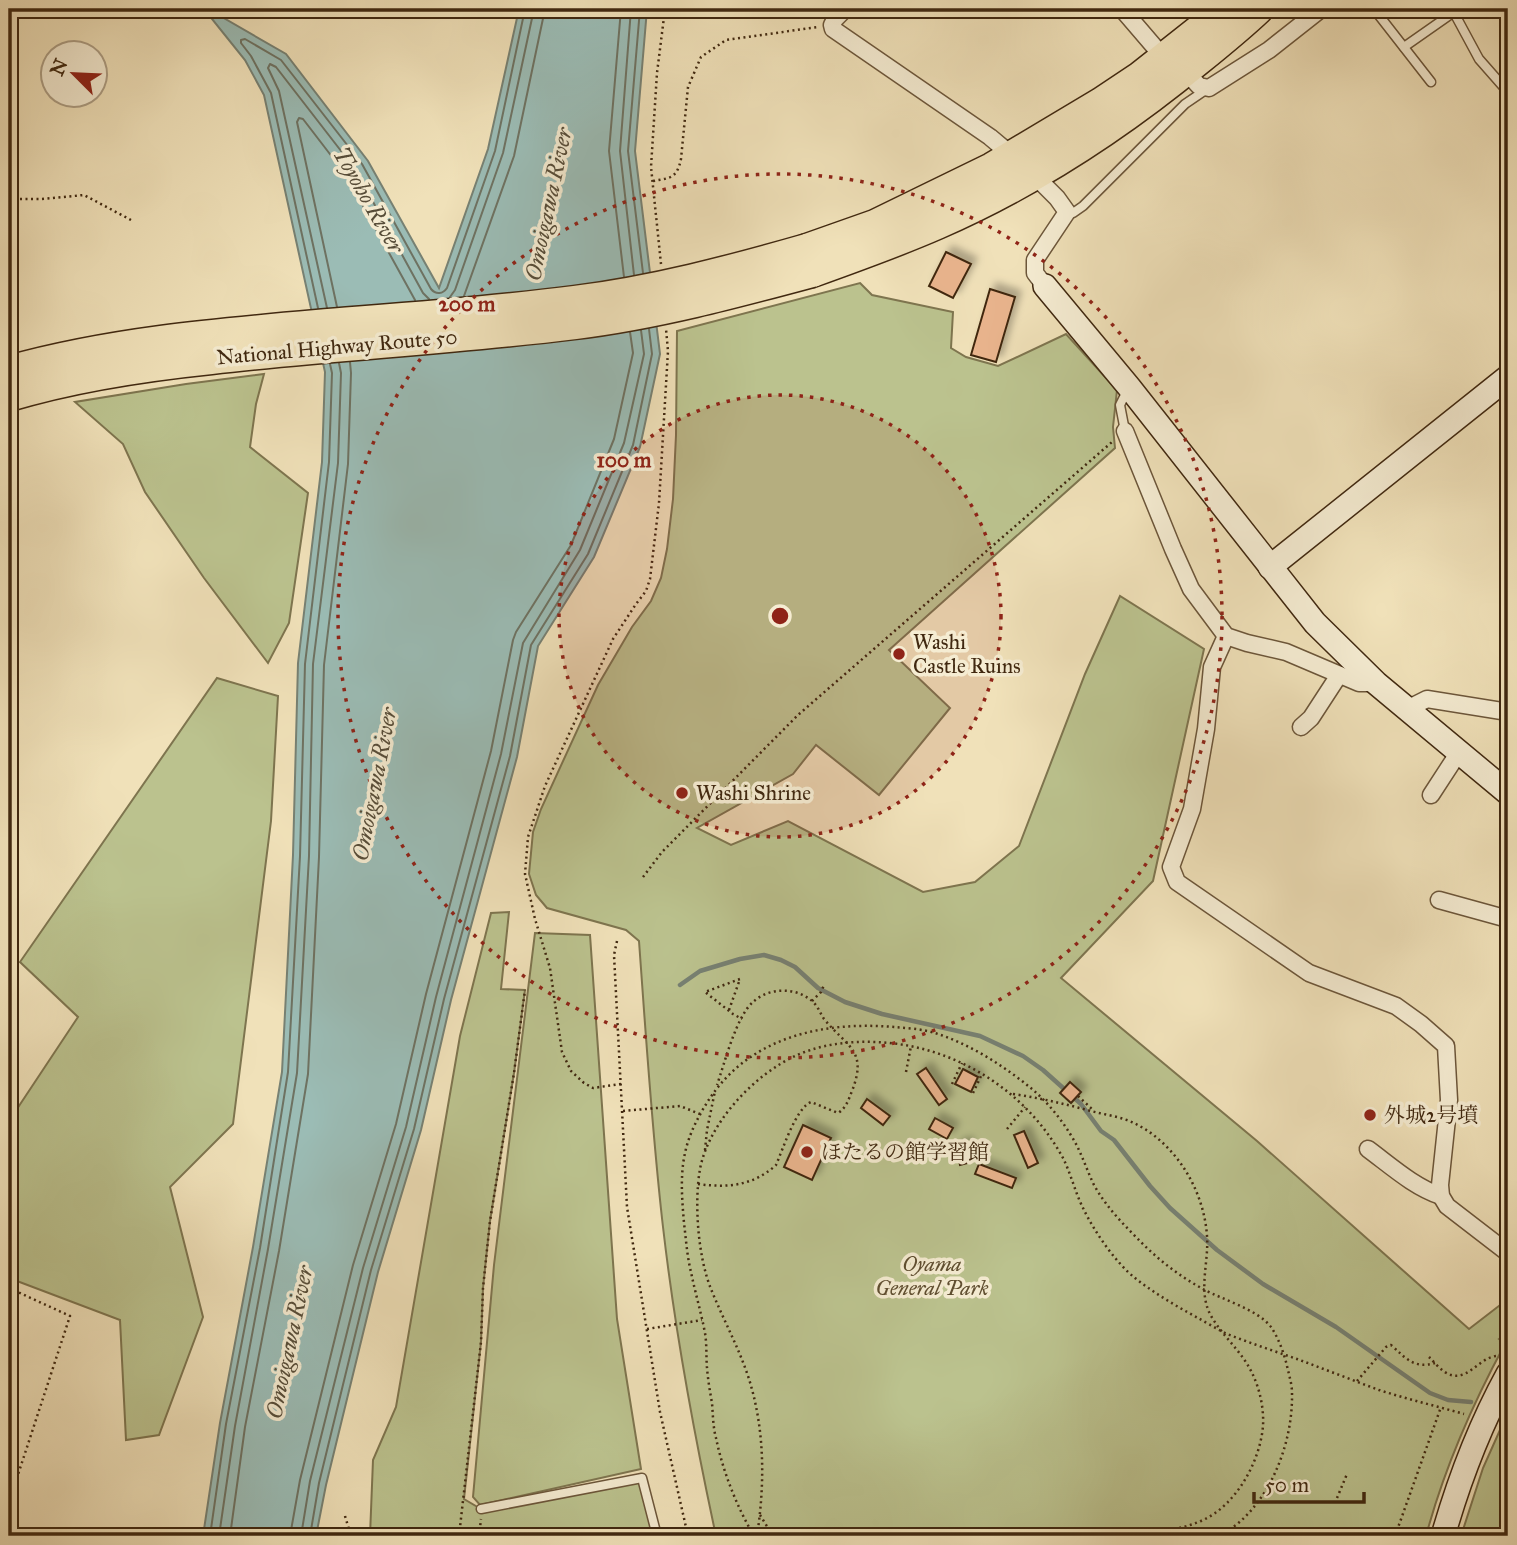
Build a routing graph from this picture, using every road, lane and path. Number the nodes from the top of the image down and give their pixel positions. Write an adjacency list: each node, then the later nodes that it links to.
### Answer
1 (665, 9): 15 (path)
2 (845, 9): 9 (street)
3 (1122, 9): 11 (street)
4 (1213, 9): 11 (highway)
5 (1321, 9): 11 (street)
6 (1374, 9): 10 (lane)
7 (1251, 10): 11 (highway, National Highway Route 50)
8 (1453, 10): 10 (lane); 13 (lane)
9 (832, 25): 14 (street); 15 (path)
10 (1404, 47): 12 (lane)
11 (1184, 66): 14 (highway, National Highway Route 50); 17 (lane)
12 (1431, 82)
13 (1508, 92)
14 (1023, 165): 17 (street); 19 (highway, National Highway Route 50)
15 (653, 181): 20 (path)
16 (9, 200): 18 (path)
17 (1067, 212): 21 (street)
18 (131, 220)
19 (810, 260): 23 (highway, National Highway Route 50, bridge); 26 (highway, National Highway Route 50, bridge)
20 (661, 265)
21 (1045, 286): 25 (street)
22 (666, 326): 53 (path)
23 (9, 372)
24 (1508, 377): 28 (street)
25 (1129, 387): 27 (lane); 28 (street)
26 (9, 396)
27 (1125, 431): 29 (street); 38 (path)
28 (1270, 567): 31 (street)
29 (1226, 636): 30 (street); 68 (street)
30 (1339, 675): 31 (street); 34 (street)
31 (1376, 683): 32 (street)
32 (1407, 709): 33 (street); 35 (street)
33 (1508, 712)
34 (1301, 727)
35 (1459, 752): 36 (street); 37 (street)
36 (1508, 793)
37 (1431, 795)
38 (643, 877)
39 (1438, 900): 40 (street)
40 (1508, 919)
41 (617, 942): 53 (path)
42 (824, 985): 44 (path)
43 (525, 989): 92 (path)
44 (812, 1001): 46 (path); 47 (path)
45 (729, 1010): 45 (path); 46 (path)
46 (742, 1018): 55 (path)
47 (832, 1027): 48 (path); 55 (path); 59 (path)
48 (847, 1042): 49 (path); 66 (path); 67 (path)
49 (911, 1046): 50 (path); 51 (path)
50 (962, 1063): 52 (path); 54 (path)
51 (906, 1072)
52 (982, 1074): 56 (path); 57 (path)
53 (621, 1084): 61 (path)
54 (952, 1084)
55 (716, 1088): 63 (path); 66 (path)
56 (973, 1093)
57 (1012, 1094): 59 (path); 60 (path)
58 (1078, 1096): 62 (path)
59 (1042, 1098): 62 (path); 71 (path)
60 (1025, 1107): 64 (path); 76 (path)
61 (623, 1111): 63 (path); 75 (path)
62 (1092, 1111): 71 (path)
63 (700, 1114): 74 (path)
64 (1007, 1129)
65 (1368, 1149): 68 (street)
66 (705, 1154): 67 (path)
67 (698, 1184): 88 (path)
68 (1441, 1196): 69 (street)
69 (1508, 1253)
70 (9, 1289): 72 (path)
71 (1205, 1290): 76 (path); 77 (path)
72 (15, 1292): 73 (path); 86 (path)
73 (9, 1310)
74 (702, 1320): 75 (path); 90 (path)
75 (646, 1329): 95 (path)
76 (1224, 1332): 77 (path); 99 (path)
77 (1284, 1354): 81 (path); 100 (path)
78 (1429, 1357): 79 (path)
79 (1435, 1363): 80 (path); 81 (path)
80 (1506, 1365): 102 (street)
81 (1357, 1381): 82 (path)
82 (1441, 1407): 83 (path); 101 (path)
83 (1464, 1414)
84 (1347, 1474): 85 (path)
85 (1337, 1498)
86 (9, 1502)
87 (481, 1509): 93 (path); 94 (lane)
88 (760, 1514): 97 (path); 98 (path)
89 (345, 1516): 91 (path)
90 (750, 1530): 96 (path); 97 (path)
91 (351, 1536)
92 (459, 1536)
93 (479, 1536)
94 (657, 1536)
95 (688, 1536)
96 (725, 1536)
97 (756, 1536)
98 (773, 1536)
99 (1120, 1536)
100 (1218, 1536)
101 (1395, 1536)
102 (1443, 1536)

